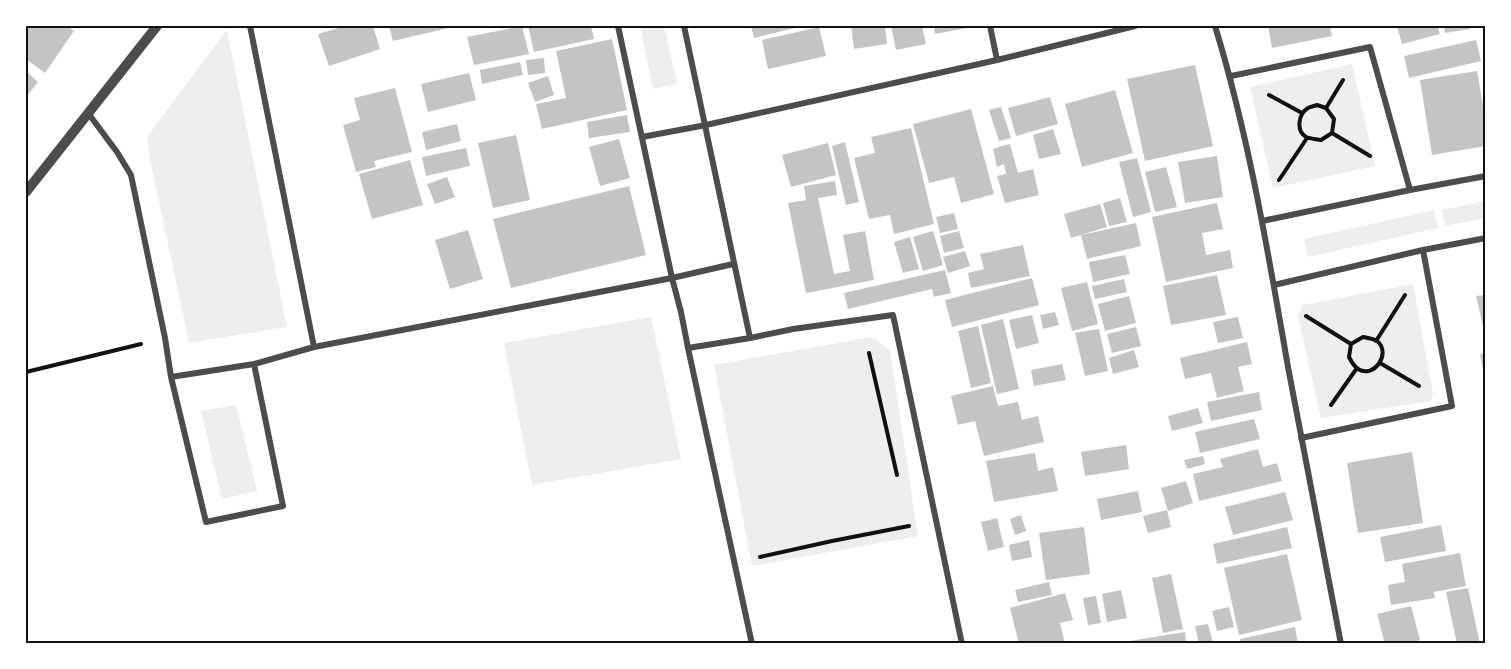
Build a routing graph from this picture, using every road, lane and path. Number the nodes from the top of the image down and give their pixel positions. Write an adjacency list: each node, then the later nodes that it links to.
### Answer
1 (158, 26): 13 (street)
2 (250, 26): 36 (street)
3 (618, 26): 17 (street)
4 (684, 26): 15 (street)
5 (990, 26): 8 (street)
6 (1135, 26): 8 (street)
7 (1215, 26): 9 (street)
8 (997, 60): 15 (street)
9 (1231, 76): 22 (street); 24 (street)
10 (1344, 77): 12 (path)
11 (1264, 92): 14 (path)
12 (1326, 108): 14 (path); 16 (path)
13 (88, 113): 23 (street); 32 (street)
14 (1302, 113): 18 (path)
15 (706, 125): 17 (street); 27 (street)
16 (1332, 133): 18 (path); 19 (path)
17 (642, 137): 28 (street)
18 (1307, 138): 21 (path)
19 (1370, 156)
20 (1485, 176): 22 (street)
21 (1276, 185)
22 (1410, 190): 24 (street)
23 (26, 192)
24 (1262, 221): 29 (street)
25 (1485, 238): 26 (street)
26 (1423, 249): 29 (street); 46 (street)
27 (733, 264): 28 (street); 33 (street)
28 (672, 278): 36 (street); 37 (street)
29 (1274, 285): 46 (street)
30 (1410, 286): 34 (path)
31 (1303, 315): 35 (path)
32 (165, 338): 42 (path); 43 (street)
33 (750, 338): 37 (street); 51 (street)
34 (1376, 340): 35 (path); 39 (path)
35 (1351, 344): 41 (path)
36 (314, 347): 40 (street)
37 (688, 348): 50 (street)
38 (869, 353): 47 (path)
39 (1380, 363): 41 (path); 44 (path)
40 (254, 364): 43 (street); 43 (street)
41 (1357, 368): 45 (path)
42 (26, 372)
43 (171, 377)
44 (1421, 387)
45 (1330, 407)
46 (1301, 438): 52 (street)
47 (898, 480)
48 (909, 526): 49 (path)
49 (757, 558)
50 (752, 644)
51 (962, 644)
52 (1341, 644)

